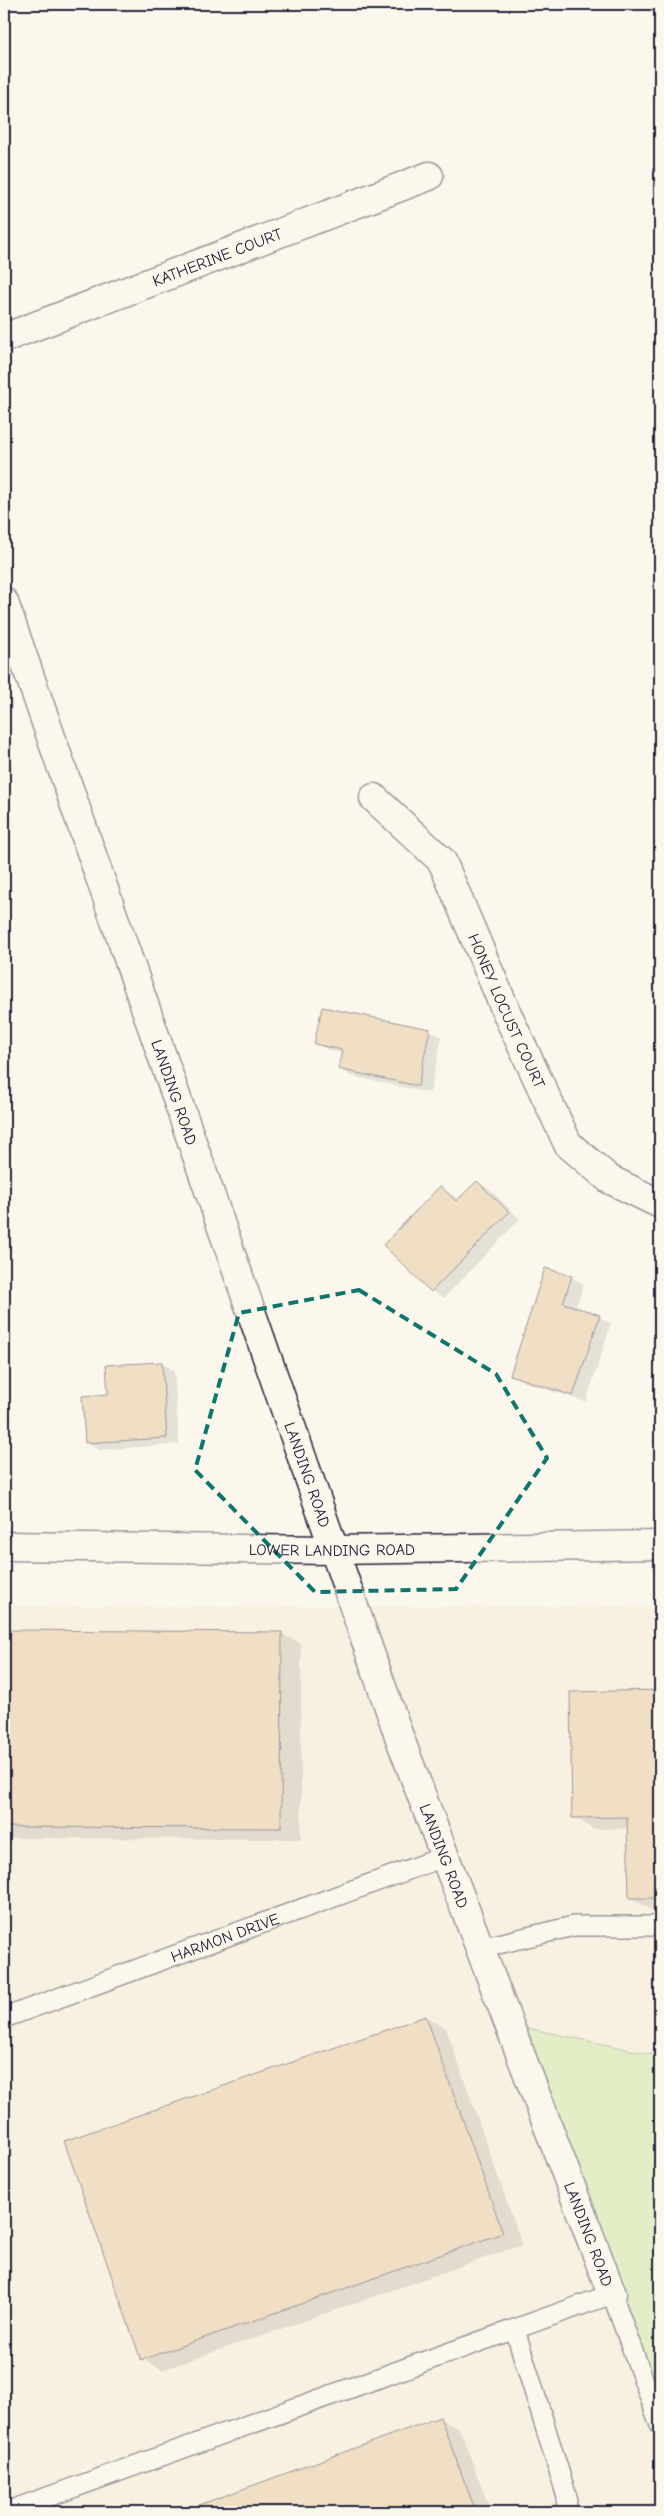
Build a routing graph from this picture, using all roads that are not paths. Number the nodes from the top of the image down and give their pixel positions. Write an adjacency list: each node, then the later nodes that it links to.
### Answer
1 (429, 176): 2 (street, KATHERINE COURT)
2 (4, 338)
3 (4, 602): 8 (street, LANDING ROAD)
4 (374, 798): 5 (street, HONEY LOCUST COURT)
5 (660, 1204)
6 (660, 1545): 8 (street, LOWER LANDING ROAD)
7 (4, 1546): 8 (street, LOWER LANDING ROAD)
8 (333, 1550): 9 (street, LANDING ROAD)
9 (446, 1856): 11 (street, LANDING ROAD); 12 (lane, HARMON DRIVE)
10 (660, 1926): 11 (lane)
11 (481, 1948): 13 (street, LANDING ROAD)
12 (4, 2018)
13 (612, 2294): 14 (lane); 15 (lane, LANDING ROAD)
14 (516, 2330): 16 (lane); 17 (lane)
15 (660, 2425)
16 (6, 2512)
17 (566, 2512)

